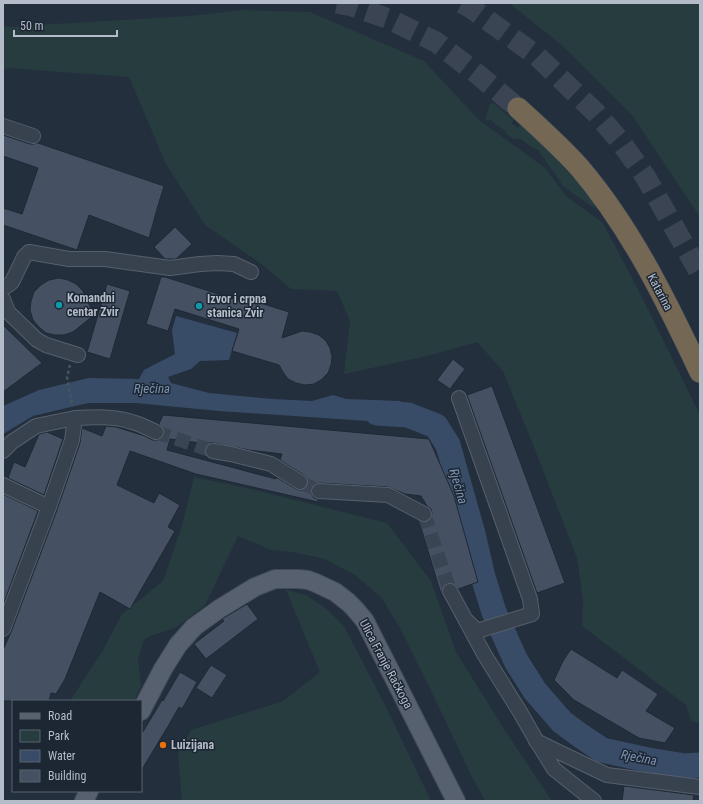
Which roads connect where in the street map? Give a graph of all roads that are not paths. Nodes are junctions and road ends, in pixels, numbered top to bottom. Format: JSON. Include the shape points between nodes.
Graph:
{"nodes":[{"id":1,"x":518,"y":108,"type":"tunnel mouth"},
{"id":2,"x":3,"y":126,"type":"edge"},
{"id":3,"x":34,"y":136,"type":"dead end"},
{"id":4,"x":251,"y":272,"type":"dead end"},
{"id":5,"x":3,"y":286,"type":"edge"},
{"id":6,"x":3,"y":299,"type":"edge"},
{"id":7,"x":78,"y":356,"type":"dead end"},
{"id":8,"x":700,"y":372,"type":"edge"},
{"id":9,"x":459,"y":398,"type":"dead end"},
{"id":10,"x":75,"y":418,"type":"junction"},
{"id":11,"x":156,"y":432,"type":"tunnel mouth"},
{"id":12,"x":3,"y":451,"type":"edge"},
{"id":13,"x":213,"y":452,"type":"tunnel mouth"},
{"id":14,"x":300,"y":482,"type":"tunnel mouth"},
{"id":15,"x":3,"y":485,"type":"edge"},
{"id":16,"x":319,"y":491,"type":"tunnel mouth"},
{"id":17,"x":48,"y":508,"type":"junction"},
{"id":18,"x":424,"y":514,"type":"tunnel mouth"},
{"id":19,"x":450,"y":591,"type":"tunnel mouth"},
{"id":20,"x":466,"y":620,"type":"junction"},
{"id":21,"x":3,"y":629,"type":"edge"},
{"id":22,"x":142,"y":708,"type":"edge"},
{"id":23,"x":536,"y":740,"type":"junction"},
{"id":24,"x":700,"y":788,"type":"edge"},
{"id":25,"x":88,"y":792,"type":"edge"},
{"id":26,"x":84,"y":801,"type":"edge"},
{"id":27,"x":456,"y":801,"type":"edge"},
{"id":28,"x":594,"y":801,"type":"edge"}],
"edges":[{"from":1,"to":8,"type":"highway","name":"Katarina","via":[[580,168],[615,214],[645,263]]},
{"from":2,"to":3,"type":"lane"},
{"from":4,"to":5,"type":"lane","via":[[234,264],[200,264],[170,268],[105,259],[68,259],[29,252],[12,282]]},
{"from":6,"to":7,"type":"lane","via":[[8,312],[37,340]]},
{"from":9,"to":20,"type":"lane","via":[[530,599],[532,614],[477,631]]},
{"from":10,"to":11,"type":"lane","via":[[116,419],[132,422]]},
{"from":10,"to":12,"type":"lane","via":[[36,426]]},
{"from":10,"to":17,"type":"lane","via":[[72,440]]},
{"from":13,"to":14,"type":"lane","via":[[271,464]]},
{"from":15,"to":17,"type":"lane"},
{"from":16,"to":18,"type":"lane","via":[[388,495]]},
{"from":17,"to":21,"type":"lane"},
{"from":19,"to":20,"type":"lane"},
{"from":20,"to":23,"type":"lane"},
{"from":22,"to":27,"type":"main road","name":"Ulica Franje Račkoga","via":[[178,645],[194,627],[254,587],[275,579],[308,580],[344,598],[365,621]]},
{"from":23,"to":24,"type":"lane","via":[[607,775]]},
{"from":23,"to":28,"type":"lane","via":[[554,769]]},
{"from":25,"to":26,"type":"main road"}]}
